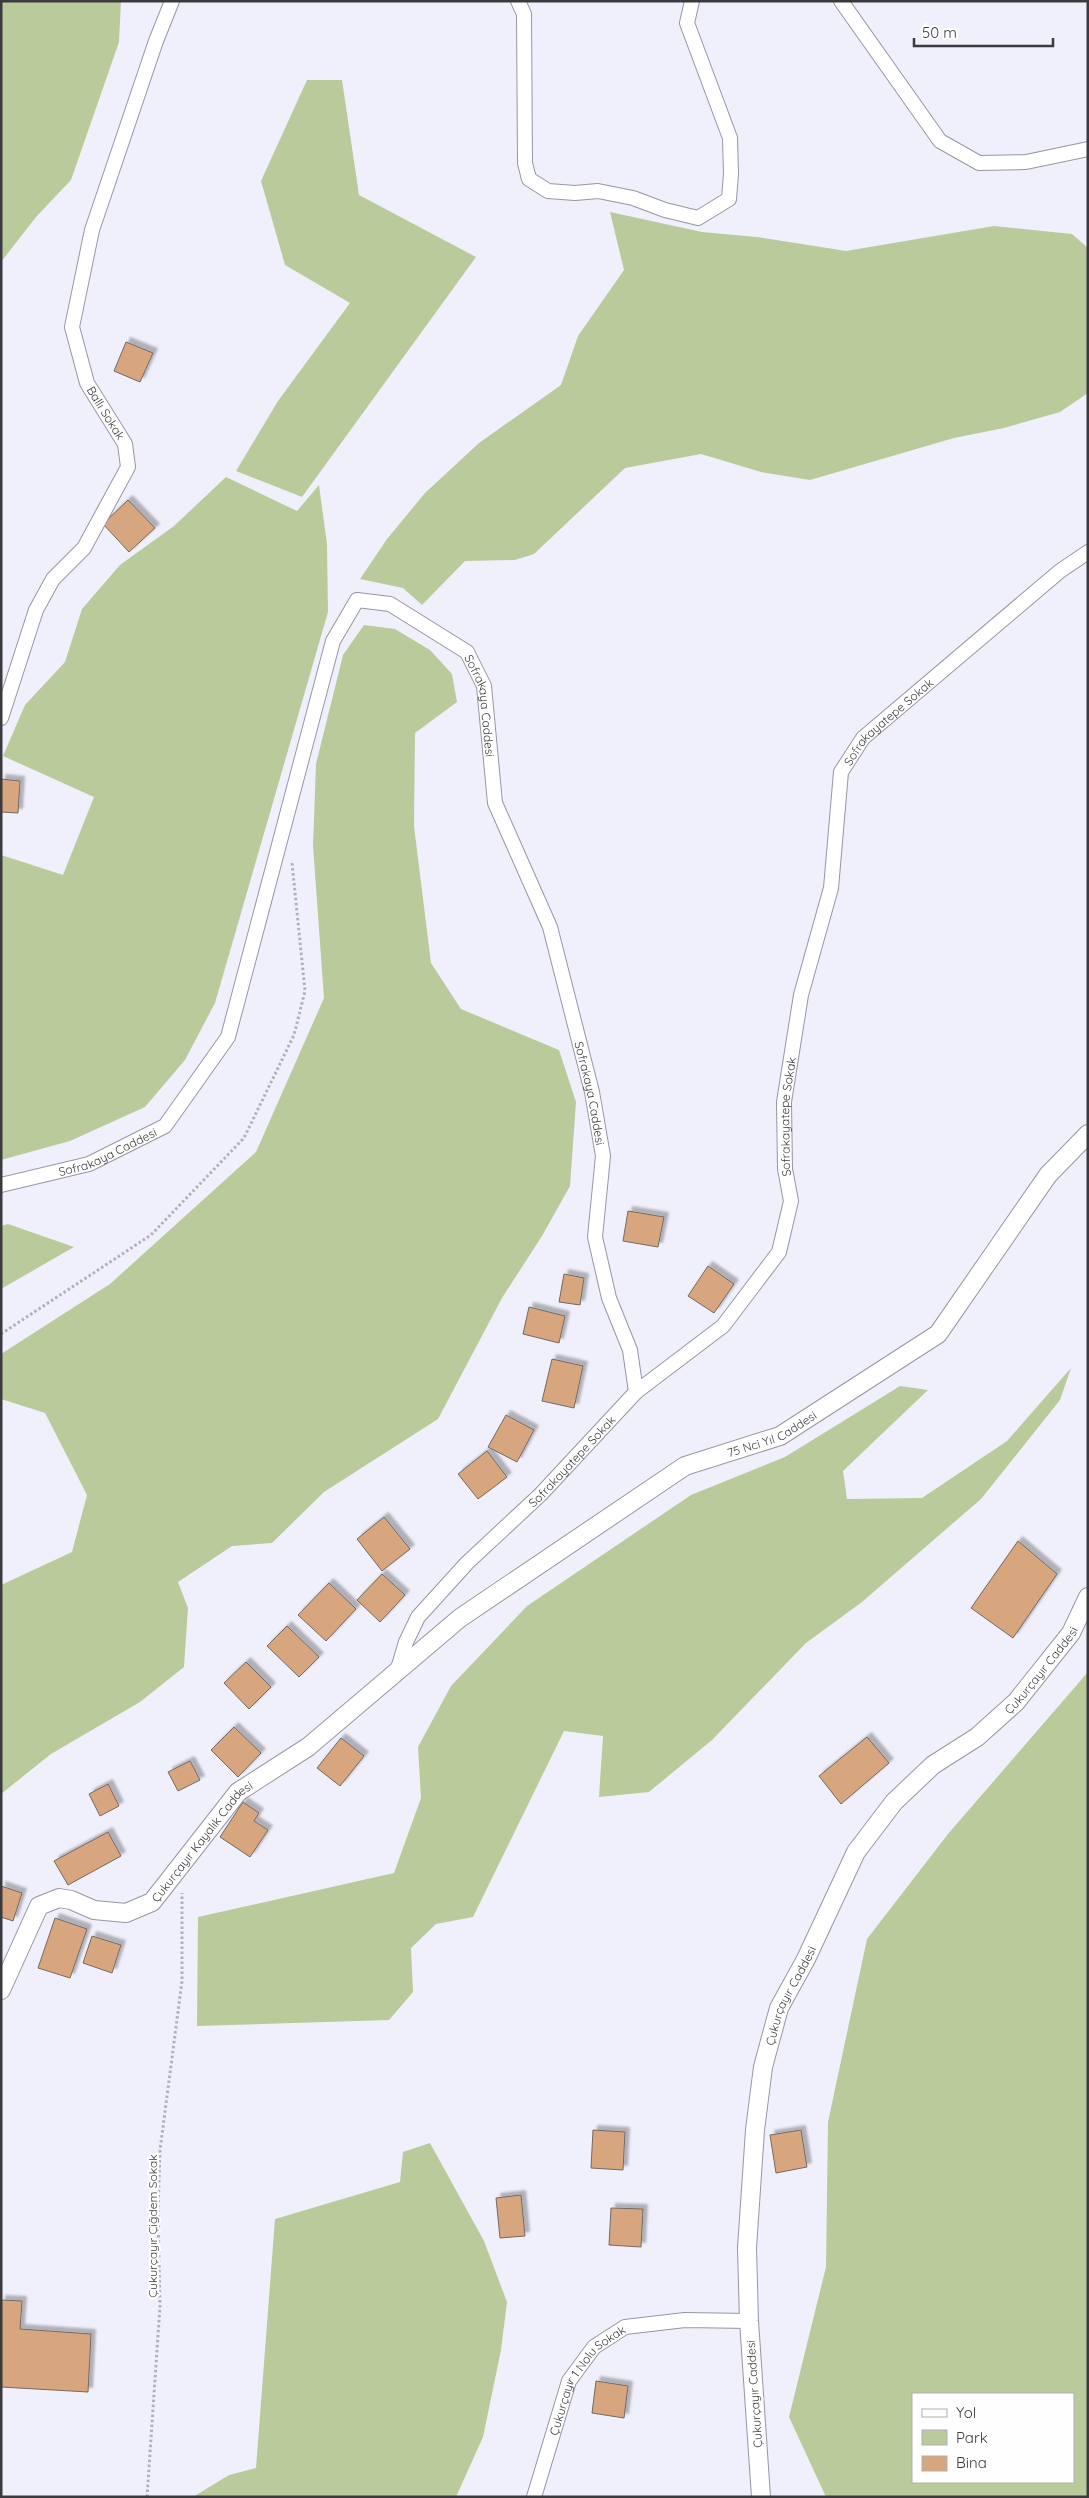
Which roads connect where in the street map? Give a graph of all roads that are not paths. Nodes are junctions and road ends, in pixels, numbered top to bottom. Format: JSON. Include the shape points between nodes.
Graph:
{"nodes":[{"id":1,"x":172,"y":1,"type":"edge"},
{"id":2,"x":518,"y":1,"type":"edge"},
{"id":3,"x":692,"y":1,"type":"edge"},
{"id":4,"x":841,"y":1,"type":"edge"},
{"id":5,"x":1088,"y":149,"type":"edge"},
{"id":6,"x":1088,"y":552,"type":"edge"},
{"id":7,"x":1,"y":718,"type":"edge"},
{"id":8,"x":1088,"y":1134,"type":"edge"},
{"id":9,"x":1,"y":1185,"type":"edge"},
{"id":10,"x":636,"y":1392,"type":"junction"},
{"id":11,"x":1088,"y":1597,"type":"edge"},
{"id":12,"x":396,"y":1672,"type":"junction"},
{"id":13,"x":1,"y":1990,"type":"edge"},
{"id":14,"x":749,"y":2321,"type":"junction"},
{"id":15,"x":534,"y":2497,"type":"edge"},
{"id":16,"x":761,"y":2497,"type":"edge"}],
"edges":[{"from":1,"to":7,"type":"street","name":"Ballı Sokak","via":[[92,230],[72,327],[87,383],[125,444],[128,467],[84,548],[53,579],[36,610]]},
{"from":2,"to":3,"type":"street","via":[[524,14],[525,163],[529,179],[548,191],[598,191],[698,218],[729,199],[731,174],[730,138],[687,24]]},
{"from":4,"to":5,"type":"street","via":[[940,141],[979,163],[1026,162]]},
{"from":6,"to":10,"type":"street","name":"Sofrakayatepe Sokak","via":[[1060,571],[863,738],[841,772],[831,888],[801,995],[784,1102],[785,1169],[790,1200],[779,1252],[723,1326]]},
{"from":8,"to":12,"type":"street","name":"75 Nci Yıl Caddesi","via":[[1048,1174],[938,1334],[780,1436],[685,1466],[460,1618]]},
{"from":9,"to":10,"type":"street","name":"Sofrakaya Caddesi","via":[[89,1164],[165,1126],[228,1037],[333,641],[357,600],[390,604],[468,652],[484,686],[495,803],[550,927],[592,1092],[603,1156],[595,1237],[609,1298],[630,1350]]},
{"from":10,"to":12,"type":"street","name":"Sofrakayatepe Sokak","via":[[541,1494],[467,1563],[418,1617]]},
{"from":11,"to":14,"type":"street","name":"Çukurçayır Caddesi","via":[[1070,1633],[1016,1702],[977,1737],[933,1765],[894,1802],[856,1852],[806,1960],[779,2008],[763,2067],[755,2130],[747,2248]]},
{"from":12,"to":13,"type":"street","name":"Çukurçayır Kayalık Caddesi","via":[[308,1747],[238,1792],[152,1902],[126,1913],[94,1910],[59,1898],[39,1906]]},
{"from":14,"to":15,"type":"street","name":"Çukurçayır 1 Nolu Sokak","via":[[685,2320],[624,2327],[594,2347],[569,2381]]},
{"from":14,"to":16,"type":"street","name":"Çukurçayır Caddesi"}]}
